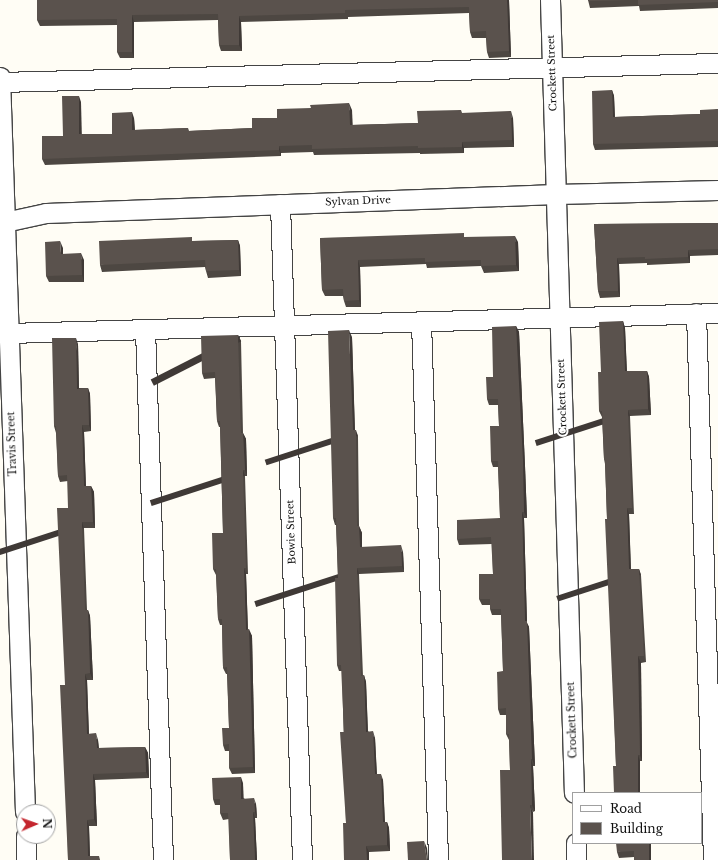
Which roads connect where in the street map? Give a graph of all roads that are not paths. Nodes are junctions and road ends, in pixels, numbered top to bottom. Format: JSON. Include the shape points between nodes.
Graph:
{"nodes":[{"id":1,"x":550,"y":0,"type":"edge"},
{"id":2,"x":718,"y":63,"type":"edge"},
{"id":3,"x":552,"y":68,"type":"junction"},
{"id":4,"x":0,"y":77,"type":"edge"},
{"id":5,"x":0,"y":82,"type":"edge"},
{"id":6,"x":718,"y":190,"type":"edge"},
{"id":7,"x":556,"y":194,"type":"junction"},
{"id":8,"x":280,"y":204,"type":"junction"},
{"id":9,"x":2,"y":222,"type":"edge"},
{"id":10,"x":696,"y":313,"type":"junction"},
{"id":11,"x":718,"y":313,"type":"edge"},
{"id":12,"x":560,"y":317,"type":"junction"},
{"id":13,"x":421,"y":321,"type":"junction"},
{"id":14,"x":284,"y":325,"type":"junction"},
{"id":15,"x":145,"y":329,"type":"junction"},
{"id":16,"x":8,"y":333,"type":"junction"},
{"id":17,"x":5,"y":383,"type":"edge"},
{"id":18,"x":574,"y":792,"type":"edge"},
{"id":19,"x":25,"y":804,"type":"edge"},
{"id":20,"x":26,"y":844,"type":"edge"},
{"id":21,"x":576,"y":844,"type":"edge"},
{"id":22,"x":26,"y":860,"type":"edge"},
{"id":23,"x":163,"y":860,"type":"edge"},
{"id":24,"x":302,"y":860,"type":"edge"},
{"id":25,"x":438,"y":860,"type":"edge"},
{"id":26,"x":576,"y":860,"type":"edge"},
{"id":27,"x":713,"y":860,"type":"edge"}],
"edges":[{"from":1,"to":3,"type":"street","name":"Crockett Street"},
{"from":2,"to":3,"type":"street"},
{"from":3,"to":5,"type":"street"},
{"from":3,"to":7,"type":"street","name":"Crockett Street"},
{"from":4,"to":5,"type":"street","name":"Travis Street"},
{"from":5,"to":9,"type":"street","name":"Travis Street"},
{"from":6,"to":7,"type":"street","name":"Sylvan Drive"},
{"from":7,"to":8,"type":"street","name":"Sylvan Drive"},
{"from":7,"to":12,"type":"street","name":"Crockett Street"},
{"from":8,"to":9,"type":"street","name":"Sylvan Drive","via":[[46,213]]},
{"from":8,"to":14,"type":"street","name":"Bowie Street"},
{"from":9,"to":16,"type":"street","name":"Travis Street"},
{"from":10,"to":11,"type":"street"},
{"from":10,"to":12,"type":"street"},
{"from":10,"to":27,"type":"street"},
{"from":12,"to":13,"type":"street"},
{"from":12,"to":18,"type":"street","name":"Crockett Street"},
{"from":13,"to":14,"type":"street"},
{"from":13,"to":25,"type":"street"},
{"from":14,"to":15,"type":"street"},
{"from":14,"to":24,"type":"street","name":"Bowie Street"},
{"from":15,"to":16,"type":"street"},
{"from":15,"to":23,"type":"street"},
{"from":16,"to":17,"type":"street","name":"Travis Street"},
{"from":17,"to":19,"type":"street","name":"Travis Street"},
{"from":20,"to":22,"type":"street"},
{"from":21,"to":26,"type":"street"}]}
